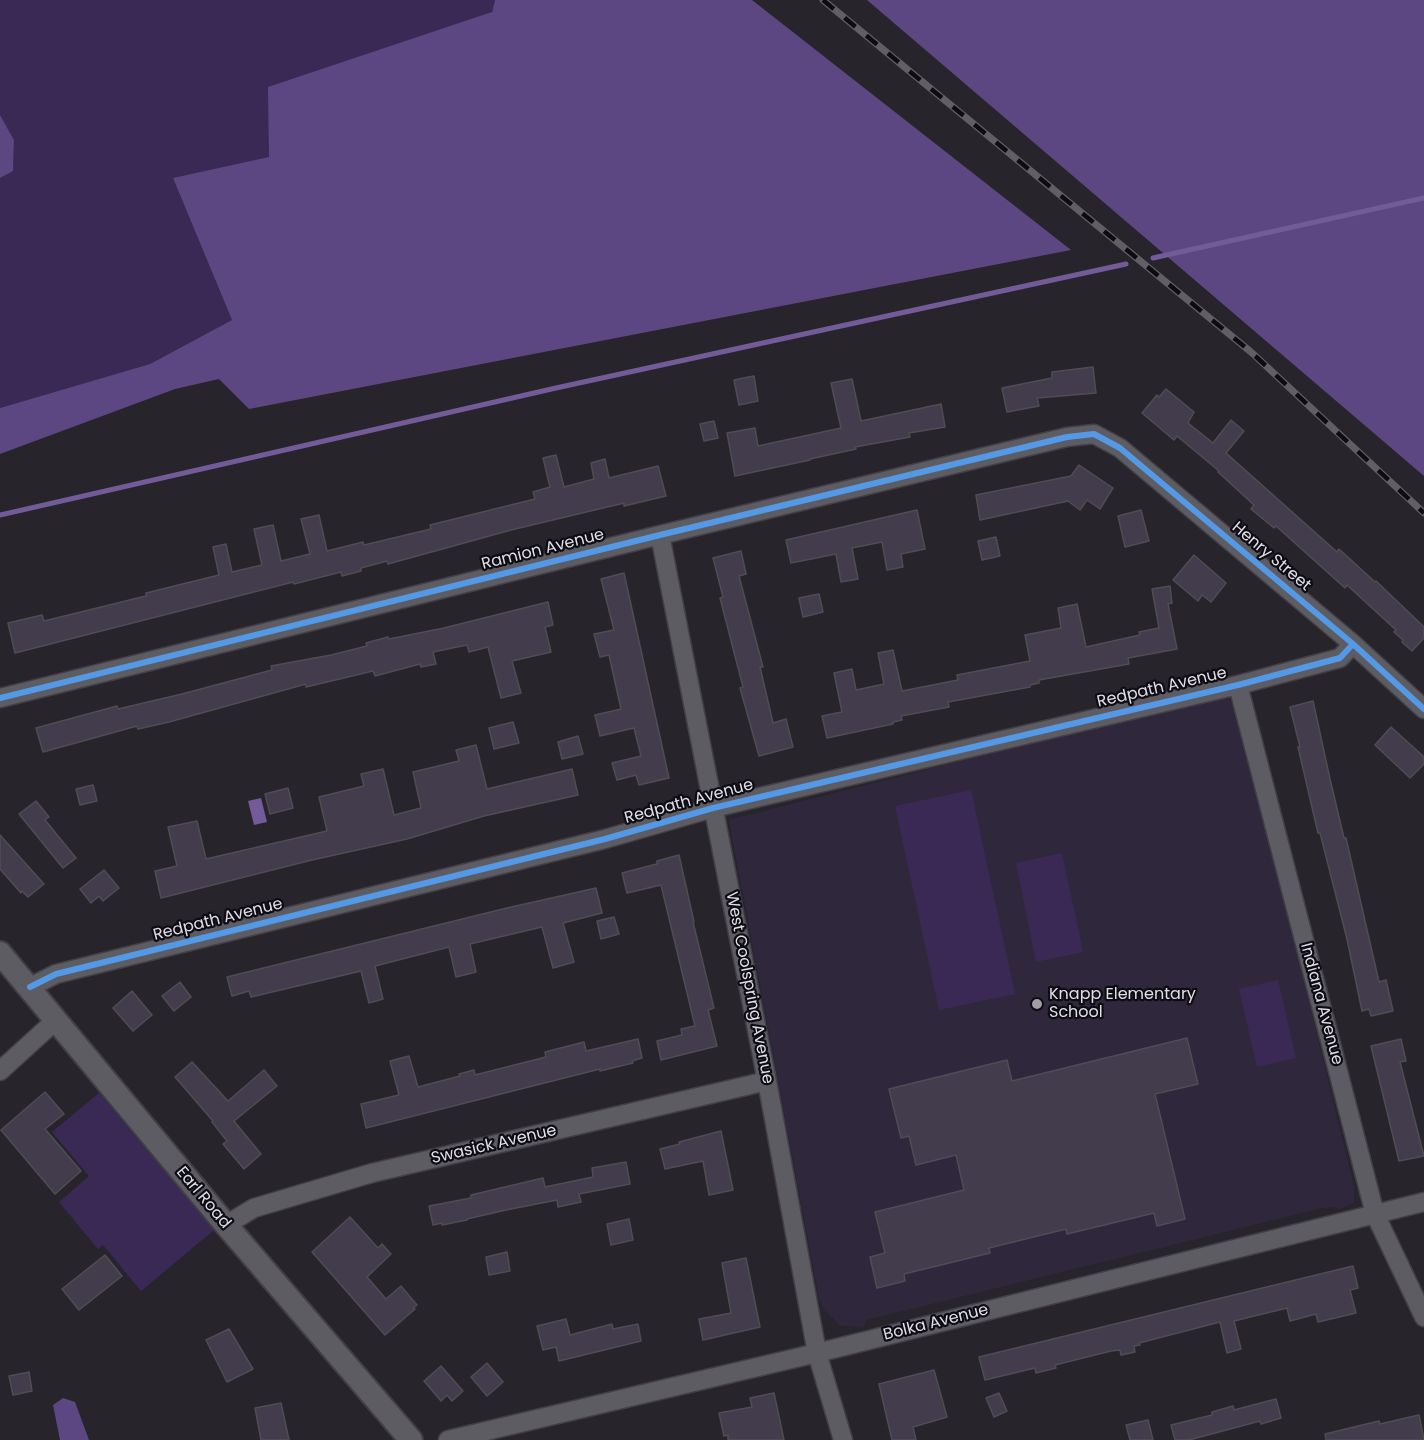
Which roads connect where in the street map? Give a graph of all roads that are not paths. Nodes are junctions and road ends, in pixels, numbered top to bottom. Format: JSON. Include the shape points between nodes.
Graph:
{"nodes":[{"id":1,"x":1094,"y":434,"type":"joint"},
{"id":2,"x":660,"y":535,"type":"junction"},
{"id":3,"x":1353,"y":644,"type":"junction"},
{"id":4,"x":1238,"y":684,"type":"junction"},
{"id":5,"x":0,"y":698,"type":"edge"},
{"id":6,"x":1424,"y":709,"type":"edge"},
{"id":7,"x":713,"y":808,"type":"junction"},
{"id":8,"x":0,"y":953,"type":"edge"},
{"id":9,"x":30,"y":987,"type":"junction"},
{"id":10,"x":55,"y":1021,"type":"junction"},
{"id":11,"x":0,"y":1071,"type":"edge"},
{"id":12,"x":767,"y":1081,"type":"junction"},
{"id":13,"x":1424,"y":1202,"type":"edge"},
{"id":14,"x":1375,"y":1214,"type":"junction"},
{"id":15,"x":226,"y":1225,"type":"junction"},
{"id":16,"x":1424,"y":1317,"type":"edge"},
{"id":17,"x":817,"y":1353,"type":"junction"},
{"id":18,"x":411,"y":1440,"type":"edge"},
{"id":19,"x":448,"y":1440,"type":"edge"},
{"id":20,"x":843,"y":1440,"type":"edge"}],
"edges":[{"from":1,"to":2,"type":"street","name":"Ramion Avenue","via":[[1067,437]]},
{"from":1,"to":3,"type":"street","name":"Henry Street","via":[[1120,448]]},
{"from":2,"to":5,"type":"street","name":"Ramion Avenue"},
{"from":2,"to":7,"type":"street","name":"West Coolspring Avenue"},
{"from":3,"to":4,"type":"street","name":"Redpath Avenue","via":[[1340,658]]},
{"from":3,"to":6,"type":"street","name":"Henry Street"},
{"from":4,"to":7,"type":"street","name":"Redpath Avenue"},
{"from":4,"to":14,"type":"street","name":"Indiana Avenue"},
{"from":7,"to":9,"type":"street","name":"Redpath Avenue","via":[[605,839],[56,974]]},
{"from":7,"to":12,"type":"street","name":"West Coolspring Avenue"},
{"from":8,"to":9,"type":"street","name":"Earl Road"},
{"from":9,"to":10,"type":"street","name":"Earl Road"},
{"from":10,"to":11,"type":"street"},
{"from":10,"to":15,"type":"street","name":"Earl Road"},
{"from":12,"to":15,"type":"street","name":"Swasick Avenue","via":[[372,1173],[254,1208]]},
{"from":12,"to":17,"type":"street","name":"West Coolspring Avenue"},
{"from":13,"to":14,"type":"street","name":"Bolka Avenue"},
{"from":14,"to":16,"type":"street","name":"Indiana Avenue"},
{"from":14,"to":17,"type":"street","name":"Bolka Avenue"},
{"from":15,"to":18,"type":"street","name":"Earl Road"},
{"from":17,"to":19,"type":"street","name":"Bolka Avenue"},
{"from":17,"to":20,"type":"street","name":"West Coolspring Avenue"}]}
